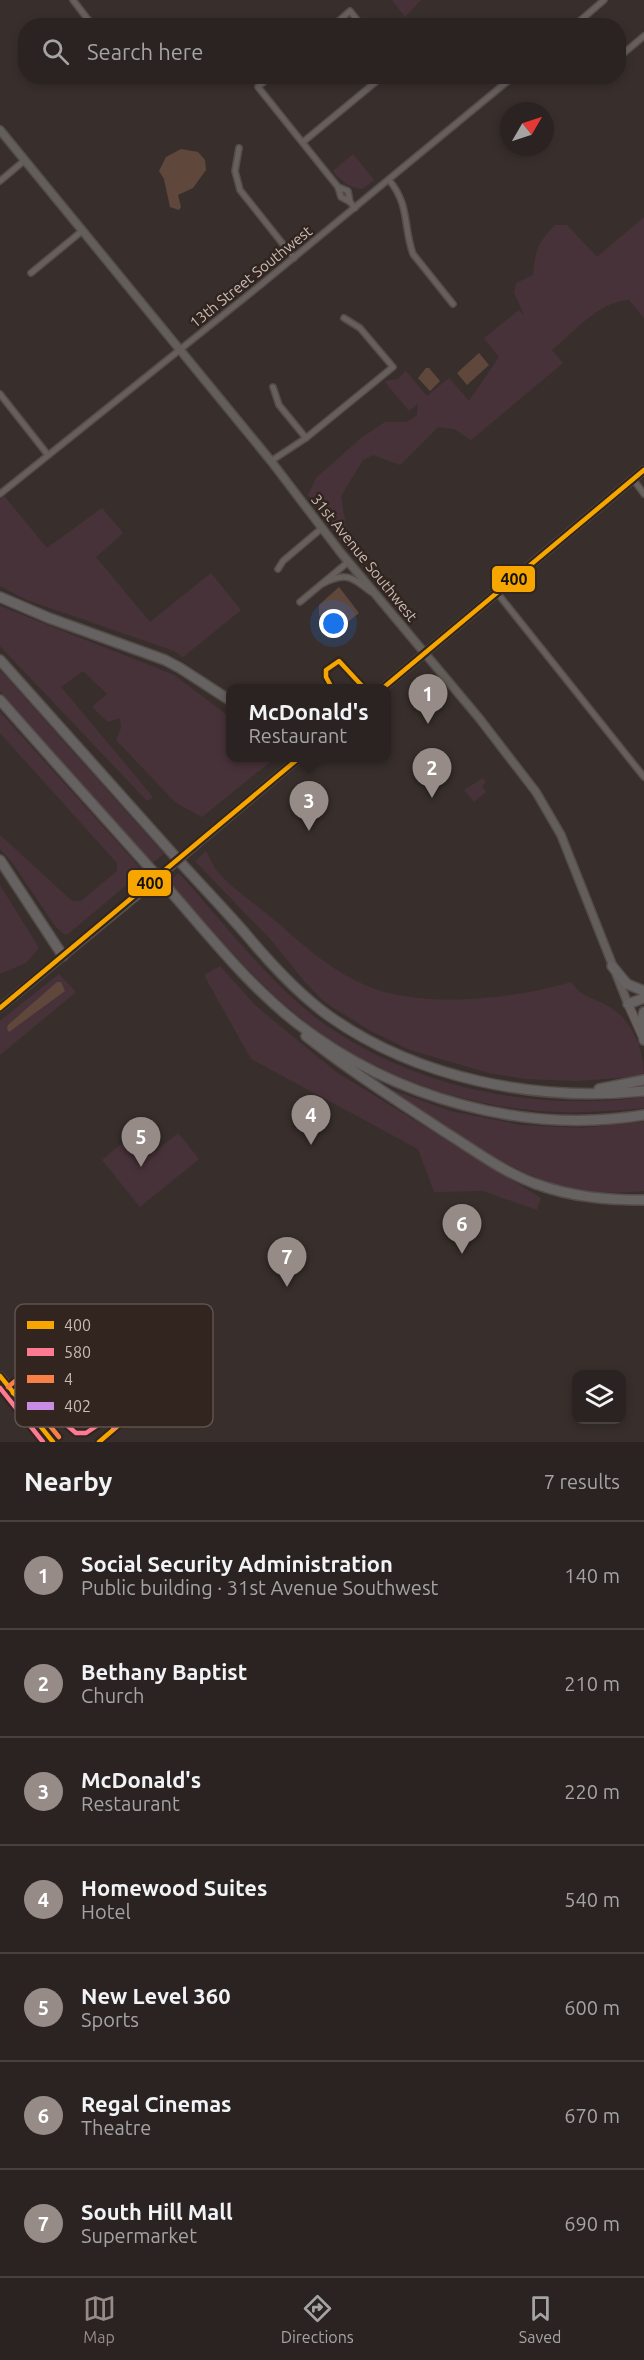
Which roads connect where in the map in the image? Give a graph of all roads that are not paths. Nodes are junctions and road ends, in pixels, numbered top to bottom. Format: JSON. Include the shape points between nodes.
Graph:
{"nodes":[{"id":1,"x":73,"y":0,"type":"edge"},
{"id":2,"x":604,"y":0,"type":"edge"},
{"id":3,"x":87,"y":18,"type":"edge"},
{"id":4,"x":342,"y":18,"type":"edge"},
{"id":5,"x":356,"y":18,"type":"edge"},
{"id":6,"x":583,"y":18,"type":"edge"},
{"id":7,"x":644,"y":36,"type":"edge"},
{"id":8,"x":626,"y":51,"type":"edge"},
{"id":9,"x":261,"y":84,"type":"edge"},
{"id":10,"x":373,"y":84,"type":"edge"},
{"id":11,"x":504,"y":84,"type":"edge"},
{"id":12,"x":0,"y":130,"type":"edge"},
{"id":13,"x":303,"y":142,"type":"junction"},
{"id":14,"x":239,"y":148,"type":"dead end"},
{"id":15,"x":25,"y":160,"type":"junction"},
{"id":16,"x":389,"y":180,"type":"junction"},
{"id":17,"x":0,"y":181,"type":"edge"},
{"id":18,"x":338,"y":187,"type":"junction"},
{"id":19,"x":351,"y":202,"type":"junction"},
{"id":20,"x":355,"y":208,"type":"junction"},
{"id":21,"x":82,"y":231,"type":"junction"},
{"id":22,"x":294,"y":258,"type":"junction"},
{"id":23,"x":31,"y":273,"type":"dead end"},
{"id":24,"x":453,"y":304,"type":"dead end"},
{"id":25,"x":344,"y":318,"type":"dead end"},
{"id":26,"x":180,"y":350,"type":"junction"},
{"id":27,"x":273,"y":387,"type":"dead end"},
{"id":28,"x":0,"y":394,"type":"edge"},
{"id":29,"x":306,"y":438,"type":"junction"},
{"id":30,"x":48,"y":455,"type":"junction"},
{"id":31,"x":271,"y":461,"type":"junction"},
{"id":32,"x":644,"y":470,"type":"edge"},
{"id":33,"x":633,"y":479,"type":"junction"},
{"id":34,"x":0,"y":494,"type":"edge"},
{"id":35,"x":644,"y":494,"type":"edge"},
{"id":36,"x":322,"y":528,"type":"junction"},
{"id":37,"x":348,"y":562,"type":"junction"},
{"id":38,"x":278,"y":569,"type":"dead end"},
{"id":39,"x":322,"y":584,"type":"junction"},
{"id":40,"x":498,"y":594,"type":"junction"},
{"id":41,"x":0,"y":597,"type":"edge"},
{"id":42,"x":379,"y":599,"type":"junction"},
{"id":43,"x":300,"y":602,"type":"dead end"},
{"id":44,"x":425,"y":653,"type":"junction"},
{"id":45,"x":0,"y":660,"type":"edge"},
{"id":46,"x":388,"y":684,"type":"edge"},
{"id":47,"x":226,"y":698,"type":"edge"},
{"id":48,"x":0,"y":700,"type":"edge"},
{"id":49,"x":294,"y":762,"type":"edge"},
{"id":50,"x":644,"y":777,"type":"edge"},
{"id":51,"x":0,"y":860,"type":"edge"},
{"id":52,"x":63,"y":956,"type":"junction"},
{"id":53,"x":612,"y":966,"type":"junction"},
{"id":54,"x":249,"y":979,"type":"junction"},
{"id":55,"x":644,"y":991,"type":"edge"},
{"id":56,"x":644,"y":998,"type":"edge"},
{"id":57,"x":628,"y":1004,"type":"junction"},
{"id":58,"x":0,"y":1008,"type":"edge"},
{"id":59,"x":644,"y":1012,"type":"edge"},
{"id":60,"x":644,"y":1040,"type":"edge"},
{"id":61,"x":644,"y":1080,"type":"edge"},
{"id":62,"x":644,"y":1091,"type":"edge"},
{"id":63,"x":582,"y":1093,"type":"junction"},
{"id":64,"x":644,"y":1115,"type":"edge"},
{"id":65,"x":644,"y":1200,"type":"edge"},
{"id":66,"x":0,"y":1376,"type":"edge"},
{"id":67,"x":15,"y":1395,"type":"edge"},
{"id":68,"x":41,"y":1427,"type":"edge"},
{"id":69,"x":53,"y":1442,"type":"edge"}],
"edges":[{"from":1,"to":3,"type":"street"},
{"from":2,"to":6,"type":"street"},
{"from":4,"to":5,"type":"street","via":[[350,11]]},
{"from":7,"to":8,"type":"street"},
{"from":9,"to":13,"type":"street","via":[[258,87]]},
{"from":10,"to":13,"type":"street"},
{"from":11,"to":16,"type":"street","name":"13th Street Southwest"},
{"from":12,"to":15,"type":"street","name":"31st Avenue Southwest"},
{"from":13,"to":18,"type":"street"},
{"from":14,"to":22,"type":"street","via":[[235,171],[240,190]]},
{"from":15,"to":17,"type":"street"},
{"from":15,"to":21,"type":"street","name":"31st Avenue Southwest"},
{"from":16,"to":20,"type":"street","name":"13th Street Southwest"},
{"from":16,"to":24,"type":"street","via":[[405,207],[413,254]]},
{"from":18,"to":19,"type":"street","via":[[341,197]]},
{"from":18,"to":19,"type":"street","via":[[348,191]]},
{"from":19,"to":20,"type":"street"},
{"from":20,"to":22,"type":"street","name":"13th Street Southwest"},
{"from":21,"to":23,"type":"street"},
{"from":21,"to":26,"type":"street","name":"31st Avenue Southwest"},
{"from":22,"to":26,"type":"street","name":"13th Street Southwest"},
{"from":25,"to":29,"type":"street","via":[[360,328],[393,367]]},
{"from":26,"to":30,"type":"street","name":"13th Street Southwest"},
{"from":26,"to":31,"type":"street","name":"31st Avenue Southwest"},
{"from":27,"to":29,"type":"street","via":[[279,405]]},
{"from":28,"to":30,"type":"street"},
{"from":29,"to":31,"type":"street"},
{"from":30,"to":34,"type":"street","name":"13th Street Southwest"},
{"from":31,"to":36,"type":"street","name":"31st Avenue Southwest"},
{"from":32,"to":33,"type":"street"},
{"from":33,"to":35,"type":"street"},
{"from":33,"to":40,"type":"street"},
{"from":36,"to":37,"type":"street","name":"31st Avenue Southwest"},
{"from":36,"to":38,"type":"street"},
{"from":37,"to":39,"type":"street"},
{"from":37,"to":42,"type":"street","name":"31st Avenue Southwest"},
{"from":39,"to":42,"type":"street","via":[[349,577]]},
{"from":39,"to":43,"type":"street"},
{"from":40,"to":44,"type":"street"},
{"from":40,"to":50,"type":"street"},
{"from":41,"to":47,"type":"highway","via":[[165,660]]},
{"from":42,"to":44,"type":"street","name":"31st Avenue Southwest"},
{"from":44,"to":46,"type":"street"},
{"from":44,"to":53,"type":"street","name":"31st Avenue Southwest","via":[[547,808]]},
{"from":45,"to":63,"type":"highway","via":[[277,970],[329,1016],[419,1063],[457,1076],[508,1087]]},
{"from":48,"to":54,"type":"highway"},
{"from":49,"to":52,"type":"street","bridge":true},
{"from":51,"to":52,"type":"highway"},
{"from":52,"to":58,"type":"street"},
{"from":53,"to":55,"type":"highway","via":[[627,984]]},
{"from":53,"to":57,"type":"street","name":"31st Avenue Southwest"},
{"from":54,"to":64,"type":"highway","via":[[298,1024],[353,1060],[444,1100],[541,1119]]},
{"from":54,"to":65,"type":"highway","via":[[285,1019],[323,1050],[500,1167],[562,1192],[610,1200]]},
{"from":56,"to":57,"type":"highway"},
{"from":57,"to":60,"type":"main road","name":"31st Avenue Southwest"},
{"from":59,"to":60,"type":"highway"},
{"from":61,"to":63,"type":"highway"},
{"from":62,"to":63,"type":"highway"},
{"from":66,"to":67,"type":"street"},
{"from":68,"to":69,"type":"street"}]}
